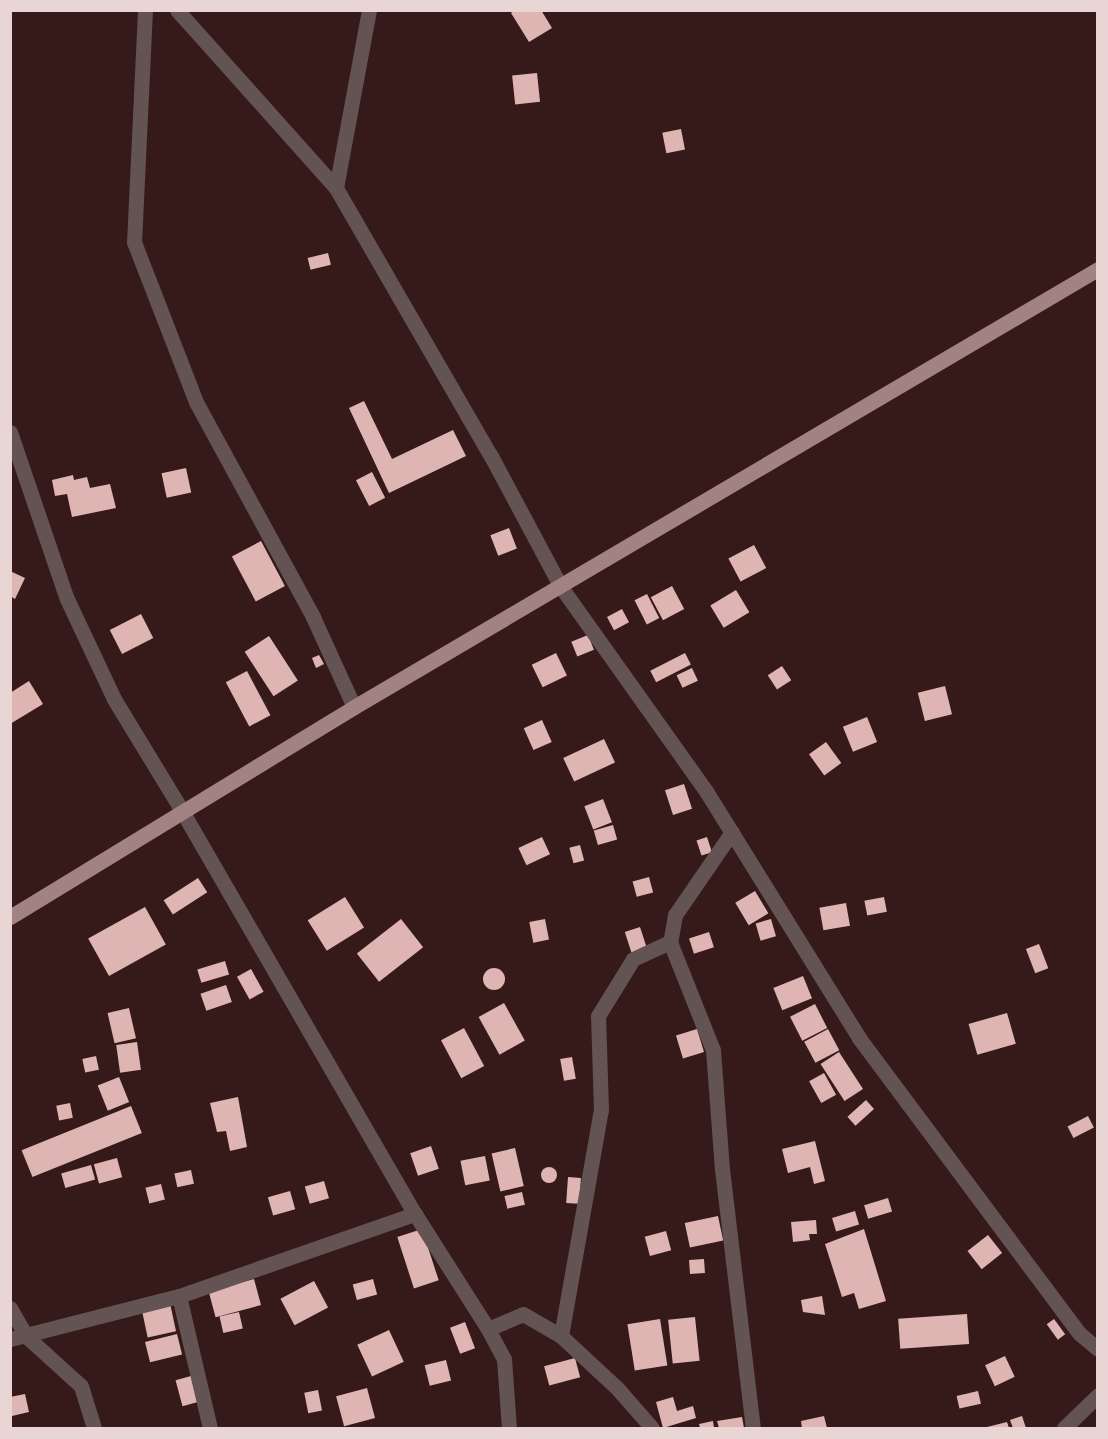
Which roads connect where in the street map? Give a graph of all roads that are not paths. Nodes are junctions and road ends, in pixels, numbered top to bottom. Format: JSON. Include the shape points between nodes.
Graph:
{"nodes":[{"id":1,"x":145,"y":10,"type":"edge"},
{"id":2,"x":177,"y":10,"type":"edge"},
{"id":3,"x":369,"y":10,"type":"edge"},
{"id":4,"x":336,"y":188,"type":"junction"},
{"id":5,"x":1098,"y":269,"type":"edge"},
{"id":6,"x":10,"y":432,"type":"edge"},
{"id":7,"x":561,"y":587,"type":"junction"},
{"id":8,"x":354,"y":707,"type":"junction"},
{"id":9,"x":182,"y":811,"type":"junction"},
{"id":10,"x":732,"y":832,"type":"junction"},
{"id":11,"x":10,"y":916,"type":"edge"},
{"id":12,"x":670,"y":942,"type":"junction"},
{"id":13,"x":415,"y":1214,"type":"junction"},
{"id":14,"x":179,"y":1296,"type":"junction"},
{"id":15,"x":10,"y":1308,"type":"edge"},
{"id":16,"x":488,"y":1329,"type":"junction"},
{"id":17,"x":561,"y":1336,"type":"junction"},
{"id":18,"x":18,"y":1338,"type":"edge"},
{"id":19,"x":1098,"y":1348,"type":"edge"},
{"id":20,"x":1098,"y":1395,"type":"edge"},
{"id":21,"x":94,"y":1428,"type":"edge"},
{"id":22,"x":210,"y":1428,"type":"edge"},
{"id":23,"x":509,"y":1428,"type":"edge"},
{"id":24,"x":652,"y":1428,"type":"edge"},
{"id":25,"x":753,"y":1428,"type":"edge"},
{"id":26,"x":1064,"y":1428,"type":"edge"}],
"edges":[{"from":1,"to":8,"type":"street","via":[[134,242],[195,402],[313,617]]},
{"from":2,"to":4,"type":"street"},
{"from":3,"to":4,"type":"street"},
{"from":4,"to":7,"type":"street","via":[[491,456]]},
{"from":5,"to":7,"type":"main road"},
{"from":6,"to":9,"type":"street","via":[[67,599],[114,699]]},
{"from":7,"to":8,"type":"main road"},
{"from":7,"to":10,"type":"street"},
{"from":8,"to":9,"type":"main road"},
{"from":9,"to":11,"type":"main road"},
{"from":9,"to":13,"type":"street"},
{"from":10,"to":12,"type":"street","via":[[675,915]]},
{"from":10,"to":19,"type":"street","via":[[859,1038],[1080,1334]]},
{"from":12,"to":17,"type":"street","via":[[633,959],[598,1016],[601,1110]]},
{"from":12,"to":25,"type":"street","via":[[713,1050],[722,1169]]},
{"from":13,"to":14,"type":"street"},
{"from":13,"to":16,"type":"street"},
{"from":14,"to":18,"type":"street"},
{"from":14,"to":22,"type":"street"},
{"from":15,"to":18,"type":"street"},
{"from":16,"to":17,"type":"street","via":[[523,1314]]},
{"from":16,"to":23,"type":"street","via":[[504,1359]]},
{"from":17,"to":24,"type":"street","via":[[617,1388]]},
{"from":18,"to":21,"type":"street","via":[[81,1386]]},
{"from":20,"to":26,"type":"street"}]}
